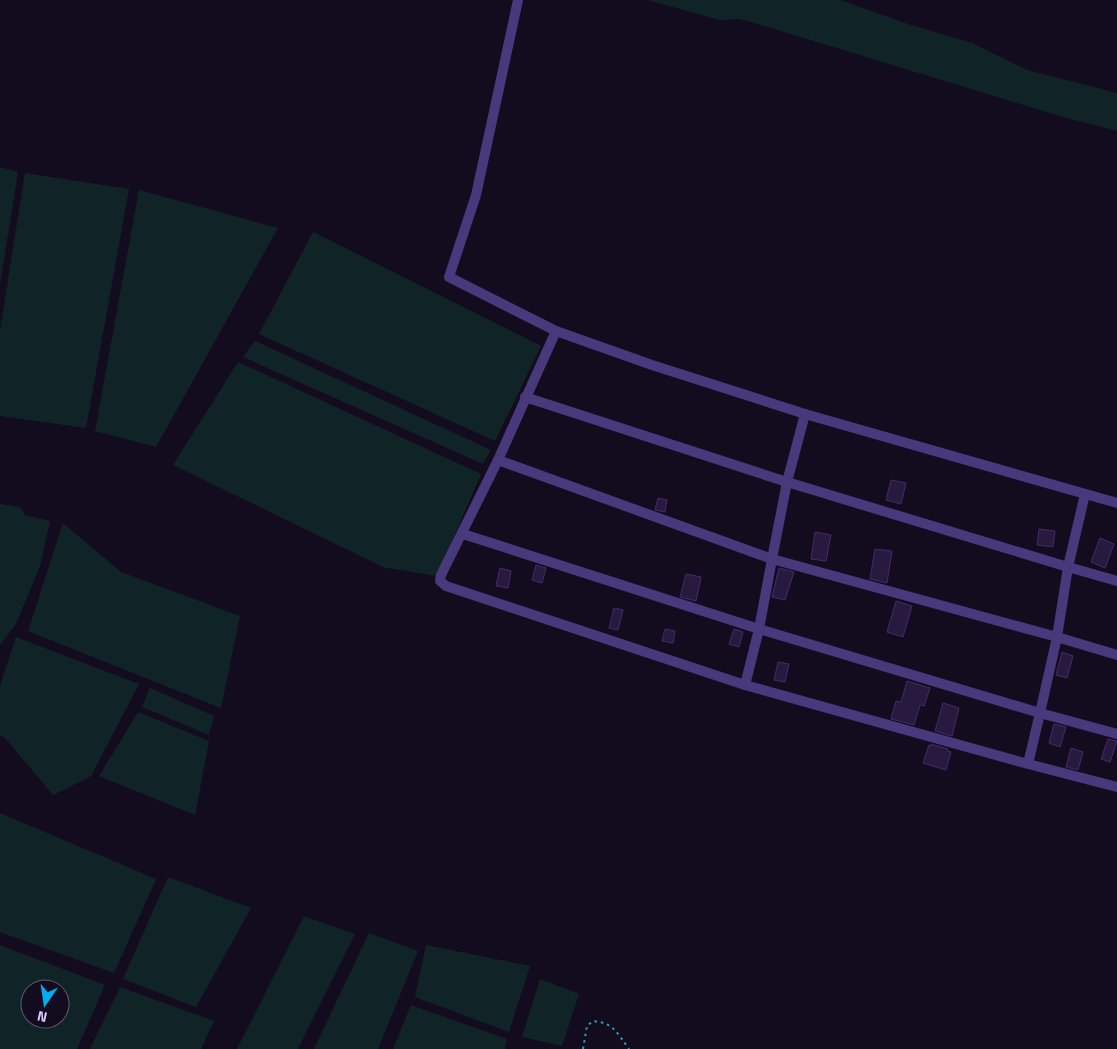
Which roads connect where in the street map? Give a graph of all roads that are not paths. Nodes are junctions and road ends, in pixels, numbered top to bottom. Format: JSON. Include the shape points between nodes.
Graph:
{"nodes":[{"id":1,"x":518,"y":0,"type":"edge"},
{"id":2,"x":556,"y":331,"type":"junction"},
{"id":3,"x":525,"y":397,"type":"junction"},
{"id":4,"x":804,"y":414,"type":"junction"},
{"id":5,"x":498,"y":460,"type":"junction"},
{"id":6,"x":787,"y":482,"type":"junction"},
{"id":7,"x":1085,"y":494,"type":"junction"},
{"id":8,"x":1117,"y":503,"type":"edge"},
{"id":9,"x":463,"y":534,"type":"junction"},
{"id":10,"x":772,"y":559,"type":"junction"},
{"id":11,"x":1068,"y":567,"type":"junction"},
{"id":12,"x":1117,"y":581,"type":"edge"},
{"id":13,"x":759,"y":629,"type":"junction"},
{"id":14,"x":1057,"y":637,"type":"junction"},
{"id":15,"x":1117,"y":654,"type":"edge"},
{"id":16,"x":745,"y":685,"type":"junction"},
{"id":17,"x":1040,"y":713,"type":"junction"},
{"id":18,"x":1117,"y":734,"type":"edge"},
{"id":19,"x":1028,"y":764,"type":"junction"},
{"id":20,"x":1117,"y":787,"type":"edge"}],
"edges":[{"from":1,"to":2,"type":"street","via":[[476,196],[449,277]]},
{"from":2,"to":3,"type":"street"},
{"from":2,"to":4,"type":"street"},
{"from":3,"to":5,"type":"street"},
{"from":3,"to":6,"type":"street"},
{"from":4,"to":6,"type":"street"},
{"from":4,"to":7,"type":"street"},
{"from":5,"to":9,"type":"street"},
{"from":5,"to":10,"type":"street"},
{"from":6,"to":10,"type":"street"},
{"from":6,"to":11,"type":"street"},
{"from":7,"to":8,"type":"street"},
{"from":7,"to":11,"type":"street"},
{"from":9,"to":13,"type":"street"},
{"from":9,"to":16,"type":"street","via":[[440,581],[446,586]]},
{"from":10,"to":13,"type":"street"},
{"from":10,"to":14,"type":"street"},
{"from":11,"to":12,"type":"street"},
{"from":11,"to":14,"type":"street"},
{"from":13,"to":16,"type":"street"},
{"from":13,"to":17,"type":"street"},
{"from":14,"to":15,"type":"street"},
{"from":14,"to":17,"type":"street"},
{"from":16,"to":19,"type":"street"},
{"from":17,"to":18,"type":"street"},
{"from":17,"to":19,"type":"street"},
{"from":19,"to":20,"type":"street"}]}
